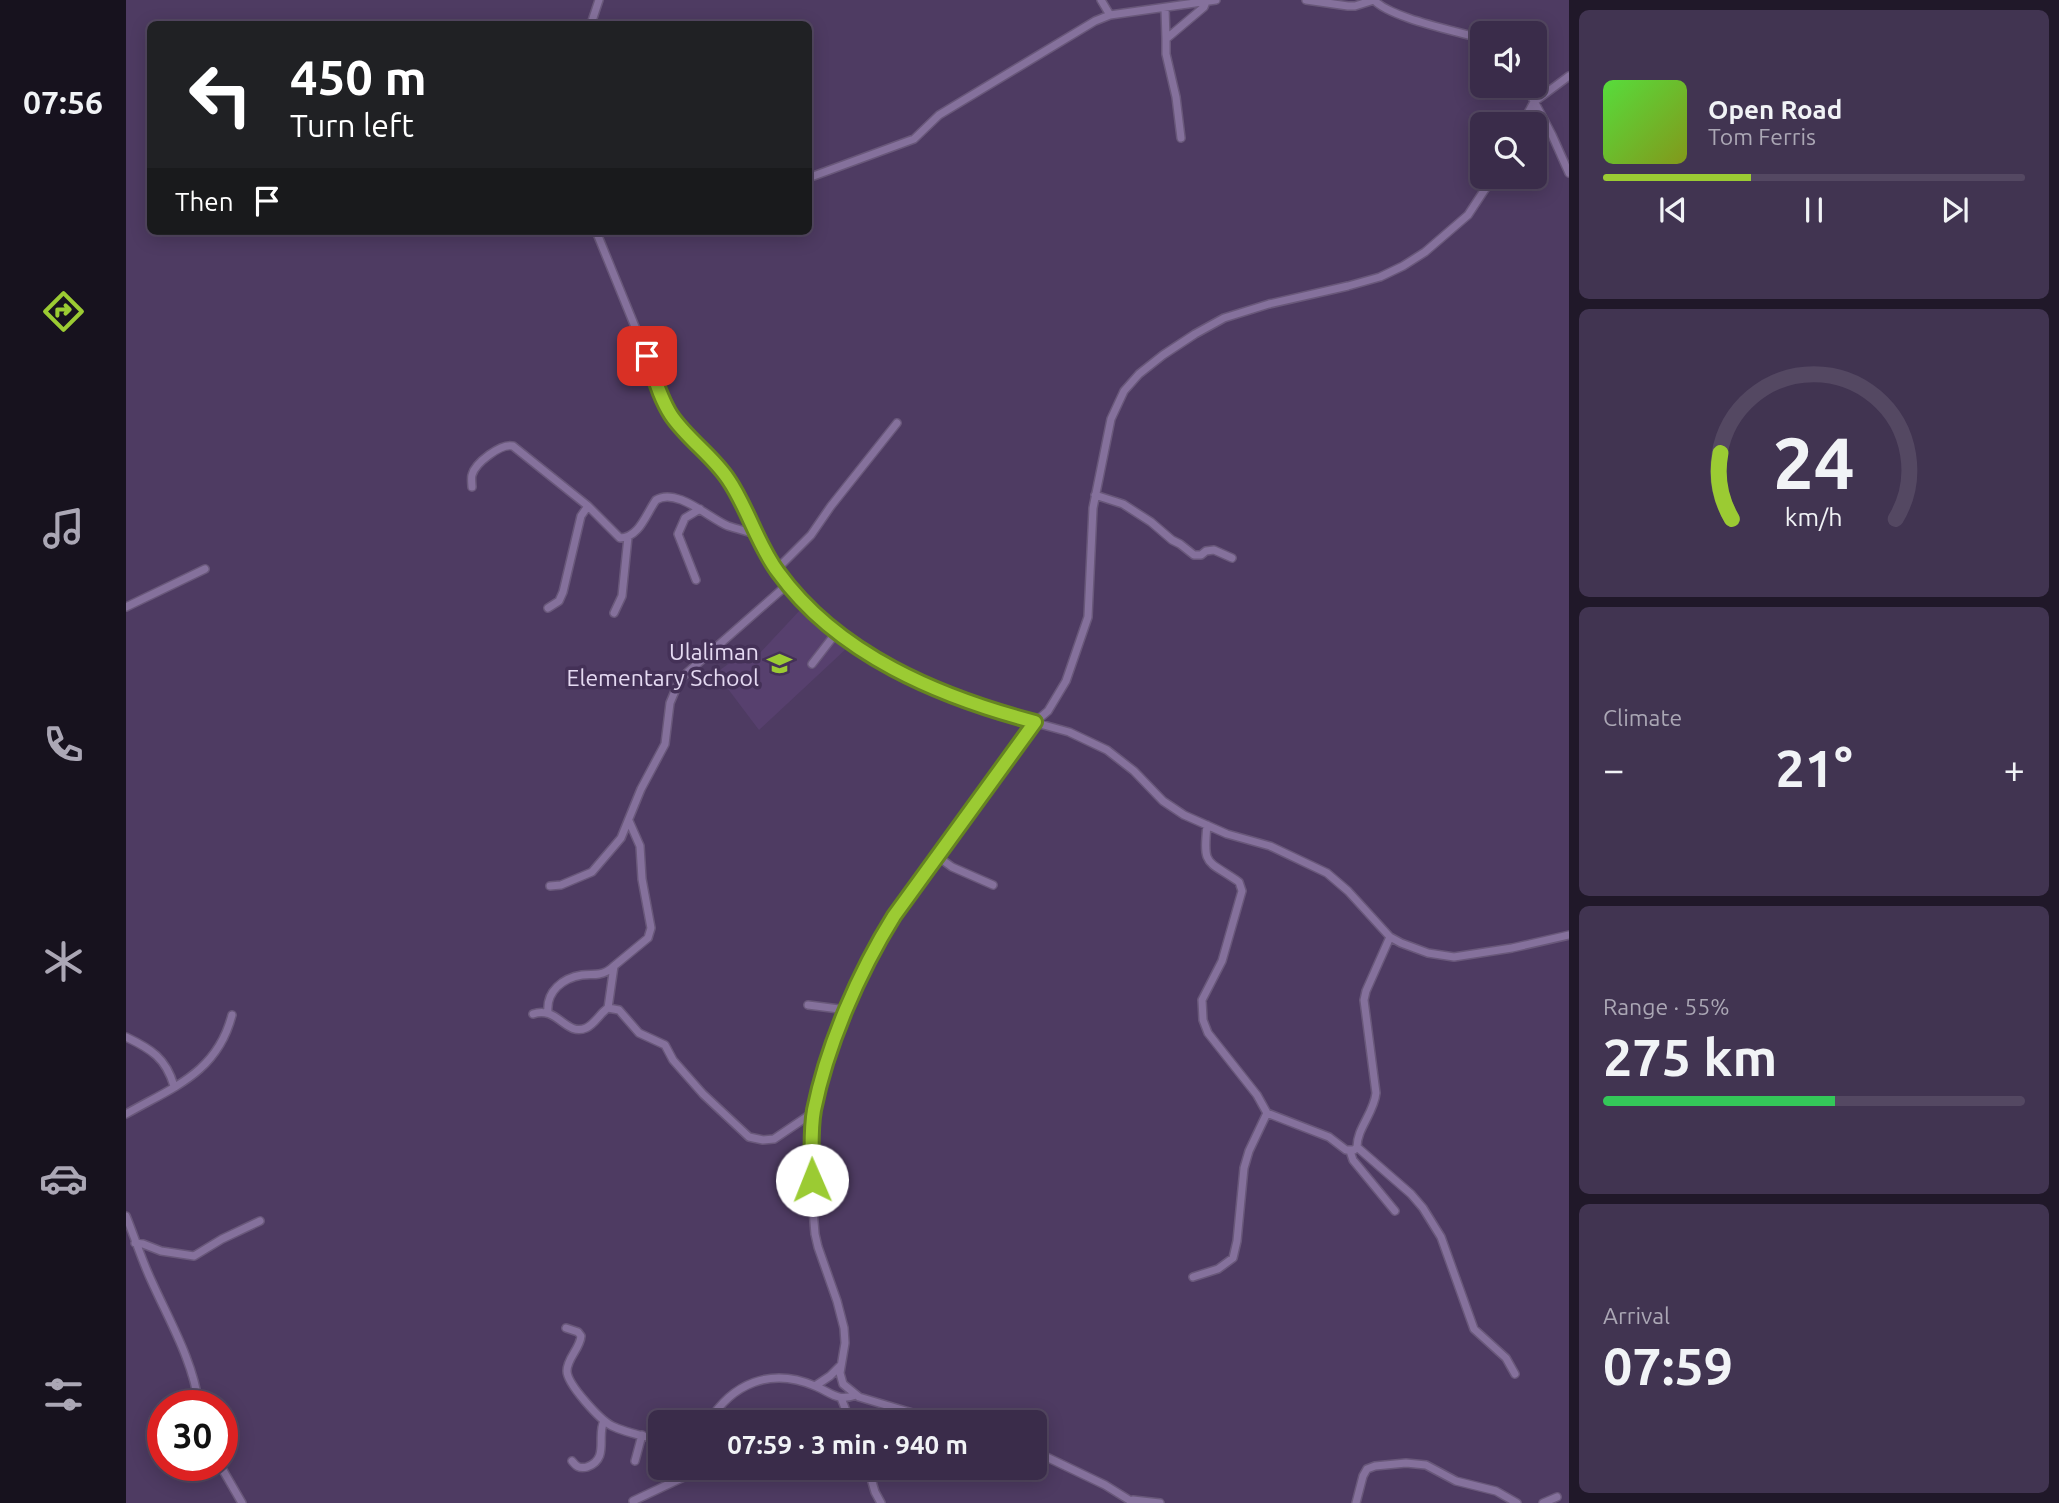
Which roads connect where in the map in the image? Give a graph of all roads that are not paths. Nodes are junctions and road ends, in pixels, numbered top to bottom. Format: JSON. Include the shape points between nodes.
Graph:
{"nodes":[{"id":1,"x":599,"y":0,"type":"edge"},
{"id":2,"x":1101,"y":0,"type":"edge"},
{"id":3,"x":1216,"y":0,"type":"edge"},
{"id":4,"x":1306,"y":0,"type":"edge"},
{"id":5,"x":1206,"y":2,"type":"edge"},
{"id":6,"x":1165,"y":8,"type":"junction"},
{"id":7,"x":1110,"y":15,"type":"junction"},
{"id":8,"x":593,"y":21,"type":"edge"},
{"id":9,"x":1470,"y":36,"type":"edge"},
{"id":10,"x":1166,"y":40,"type":"junction"},
{"id":11,"x":1569,"y":76,"type":"edge"},
{"id":12,"x":1532,"y":98,"type":"edge"},
{"id":13,"x":1534,"y":102,"type":"junction"},
{"id":14,"x":1529,"y":112,"type":"edge"},
{"id":15,"x":1181,"y":138,"type":"dead end"},
{"id":16,"x":1569,"y":173,"type":"edge"},
{"id":17,"x":812,"y":177,"type":"edge"},
{"id":18,"x":1486,"y":189,"type":"edge"},
{"id":19,"x":598,"y":235,"type":"edge"},
{"id":20,"x":897,"y":423,"type":"dead end"},
{"id":21,"x":472,"y":487,"type":"dead end"},
{"id":22,"x":1095,"y":495,"type":"junction"},
{"id":23,"x":588,"y":506,"type":"junction"},
{"id":24,"x":700,"y":509,"type":"junction"},
{"id":25,"x":755,"y":534,"type":"junction"},
{"id":26,"x":628,"y":537,"type":"junction"},
{"id":27,"x":1232,"y":558,"type":"dead end"},
{"id":28,"x":205,"y":569,"type":"dead end"},
{"id":29,"x":776,"y":570,"type":"junction"},
{"id":30,"x":696,"y":580,"type":"dead end"},
{"id":31,"x":788,"y":585,"type":"junction"},
{"id":32,"x":126,"y":607,"type":"edge"},
{"id":33,"x":548,"y":608,"type":"dead end"},
{"id":34,"x":614,"y":613,"type":"dead end"},
{"id":35,"x":835,"y":633,"type":"junction"},
{"id":36,"x":812,"y":663,"type":"dead end"},
{"id":37,"x":1035,"y":722,"type":"junction"},
{"id":38,"x":629,"y":821,"type":"junction"},
{"id":39,"x":1207,"y":825,"type":"junction"},
{"id":40,"x":937,"y":856,"type":"junction"},
{"id":41,"x":993,"y":885,"type":"dead end"},
{"id":42,"x":550,"y":886,"type":"dead end"},
{"id":43,"x":1569,"y":935,"type":"edge"},
{"id":44,"x":1390,"y":937,"type":"junction"},
{"id":45,"x":614,"y":966,"type":"junction"},
{"id":46,"x":808,"y":1005,"type":"dead end"},
{"id":47,"x":608,"y":1008,"type":"junction"},
{"id":48,"x":847,"y":1010,"type":"junction"},
{"id":49,"x":548,"y":1012,"type":"junction"},
{"id":50,"x":533,"y":1014,"type":"dead end"},
{"id":51,"x":232,"y":1015,"type":"dead end"},
{"id":52,"x":126,"y":1037,"type":"edge"},
{"id":53,"x":174,"y":1086,"type":"junction"},
{"id":54,"x":814,"y":1112,"type":"junction"},
{"id":55,"x":1267,"y":1113,"type":"junction"},
{"id":56,"x":126,"y":1114,"type":"edge"},
{"id":57,"x":1353,"y":1149,"type":"junction"},
{"id":58,"x":1395,"y":1211,"type":"dead end"},
{"id":59,"x":126,"y":1216,"type":"edge"},
{"id":60,"x":260,"y":1222,"type":"dead end"},
{"id":61,"x":135,"y":1243,"type":"junction"},
{"id":62,"x":1193,"y":1277,"type":"dead end"},
{"id":63,"x":566,"y":1328,"type":"dead end"},
{"id":64,"x":841,"y":1365,"type":"junction"},
{"id":65,"x":1515,"y":1374,"type":"dead end"},
{"id":66,"x":815,"y":1386,"type":"junction"},
{"id":67,"x":197,"y":1390,"type":"edge"},
{"id":68,"x":856,"y":1395,"type":"junction"},
{"id":69,"x":841,"y":1398,"type":"junction"},
{"id":70,"x":719,"y":1410,"type":"edge"},
{"id":71,"x":846,"y":1410,"type":"edge"},
{"id":72,"x":904,"y":1410,"type":"edge"},
{"id":73,"x":604,"y":1421,"type":"junction"},
{"id":74,"x":642,"y":1435,"type":"junction"},
{"id":75,"x":648,"y":1437,"type":"edge"},
{"id":76,"x":1047,"y":1458,"type":"edge"},
{"id":77,"x":572,"y":1461,"type":"dead end"},
{"id":78,"x":635,"y":1461,"type":"dead end"},
{"id":79,"x":678,"y":1480,"type":"edge"},
{"id":80,"x":872,"y":1480,"type":"edge"},
{"id":81,"x":229,"y":1481,"type":"edge"},
{"id":82,"x":1557,"y":1497,"type":"dead end"},
{"id":83,"x":634,"y":1501,"type":"dead end"},
{"id":84,"x":1133,"y":1502,"type":"edge"},
{"id":85,"x":242,"y":1503,"type":"edge"},
{"id":86,"x":881,"y":1503,"type":"edge"},
{"id":87,"x":1160,"y":1503,"type":"edge"},
{"id":88,"x":1356,"y":1503,"type":"edge"},
{"id":89,"x":1517,"y":1503,"type":"edge"},
{"id":90,"x":1543,"y":1503,"type":"edge"}],
"edges":[{"from":1,"to":8,"type":"street"},
{"from":2,"to":7,"type":"street"},
{"from":3,"to":5,"type":"street"},
{"from":4,"to":9,"type":"street","via":[[1355,6],[1374,0],[1431,25]]},
{"from":5,"to":6,"type":"street"},
{"from":5,"to":10,"type":"street"},
{"from":6,"to":7,"type":"street"},
{"from":6,"to":10,"type":"street"},
{"from":7,"to":17,"type":"street","via":[[939,115],[914,139]]},
{"from":10,"to":15,"type":"street"},
{"from":11,"to":13,"type":"street"},
{"from":12,"to":13,"type":"street"},
{"from":13,"to":14,"type":"street"},
{"from":13,"to":16,"type":"street"},
{"from":18,"to":22,"type":"street","via":[[1468,215],[1403,266],[1380,277],[1224,318],[1149,365],[1117,402]]},
{"from":19,"to":25,"type":"street","via":[[671,415],[729,480]]},
{"from":20,"to":29,"type":"street","via":[[811,535]]},
{"from":21,"to":23,"type":"street","via":[[477,467],[509,444]]},
{"from":22,"to":27,"type":"street","via":[[1123,504],[1194,555],[1214,550]]},
{"from":22,"to":37,"type":"street","via":[[1088,617],[1066,681],[1048,711]]},
{"from":23,"to":26,"type":"street","via":[[616,535]]},
{"from":23,"to":33,"type":"street","via":[[581,516],[563,593]]},
{"from":24,"to":25,"type":"street"},
{"from":24,"to":26,"type":"street","via":[[660,497]]},
{"from":24,"to":30,"type":"street","via":[[685,518],[678,534]]},
{"from":25,"to":29,"type":"street"},
{"from":26,"to":34,"type":"street","via":[[622,596]]},
{"from":28,"to":32,"type":"street"},
{"from":29,"to":31,"type":"street"},
{"from":31,"to":35,"type":"street"},
{"from":31,"to":38,"type":"street","via":[[680,679],[670,703],[665,744]]},
{"from":35,"to":36,"type":"street"},
{"from":35,"to":37,"type":"street","via":[[936,689]]},
{"from":37,"to":39,"type":"street","via":[[1107,750],[1163,801]]},
{"from":37,"to":40,"type":"street"},
{"from":38,"to":42,"type":"street","via":[[621,838],[592,872]]},
{"from":38,"to":45,"type":"street","via":[[640,846],[651,928],[648,938]]},
{"from":39,"to":44,"type":"street","via":[[1270,846],[1328,873]]},
{"from":39,"to":55,"type":"street","via":[[1205,852],[1209,860],[1238,882],[1242,891],[1222,961],[1202,1000],[1203,1020]]},
{"from":40,"to":41,"type":"street"},
{"from":40,"to":48,"type":"street","via":[[877,943]]},
{"from":43,"to":44,"type":"street","via":[[1454,957],[1429,953]]},
{"from":44,"to":57,"type":"street","via":[[1364,1000],[1376,1093]]},
{"from":45,"to":47,"type":"street"},
{"from":45,"to":49,"type":"street","via":[[602,974],[565,980],[548,999]]},
{"from":46,"to":48,"type":"street"},
{"from":47,"to":49,"type":"street","via":[[590,1026],[579,1029]]},
{"from":47,"to":54,"type":"street","via":[[619,1010],[639,1033],[665,1045],[703,1094],[749,1138],[774,1139]]},
{"from":48,"to":54,"type":"street"},
{"from":49,"to":50,"type":"street"},
{"from":51,"to":53,"type":"street","via":[[211,1059]]},
{"from":52,"to":53,"type":"street","via":[[164,1063]]},
{"from":53,"to":56,"type":"street"},
{"from":54,"to":64,"type":"street","via":[[815,1234],[842,1320],[845,1343]]},
{"from":55,"to":57,"type":"street"},
{"from":55,"to":62,"type":"street","via":[[1244,1168],[1233,1258],[1218,1269]]},
{"from":57,"to":58,"type":"street","via":[[1353,1160]]},
{"from":57,"to":65,"type":"street","via":[[1423,1208],[1441,1237],[1474,1329],[1506,1358]]},
{"from":59,"to":61,"type":"street"},
{"from":60,"to":61,"type":"street","via":[[194,1256]]},
{"from":61,"to":67,"type":"street","via":[[186,1355]]},
{"from":63,"to":73,"type":"street","via":[[580,1333],[581,1338],[568,1365],[568,1379]]},
{"from":64,"to":66,"type":"street"},
{"from":64,"to":68,"type":"street","via":[[843,1384]]},
{"from":66,"to":69,"type":"street"},
{"from":66,"to":70,"type":"street","via":[[783,1377],[767,1378],[734,1392]]},
{"from":68,"to":69,"type":"street"},
{"from":68,"to":72,"type":"street"},
{"from":69,"to":71,"type":"street"},
{"from":73,"to":74,"type":"street"},
{"from":73,"to":77,"type":"street","via":[[599,1458],[582,1468]]},
{"from":74,"to":75,"type":"street"},
{"from":74,"to":78,"type":"street"},
{"from":76,"to":84,"type":"street"},
{"from":79,"to":83,"type":"street"},
{"from":80,"to":86,"type":"street"},
{"from":81,"to":85,"type":"street"},
{"from":82,"to":90,"type":"street"},
{"from":84,"to":87,"type":"street"},
{"from":88,"to":89,"type":"street","via":[[1367,1469],[1406,1463],[1426,1465]]}]}
